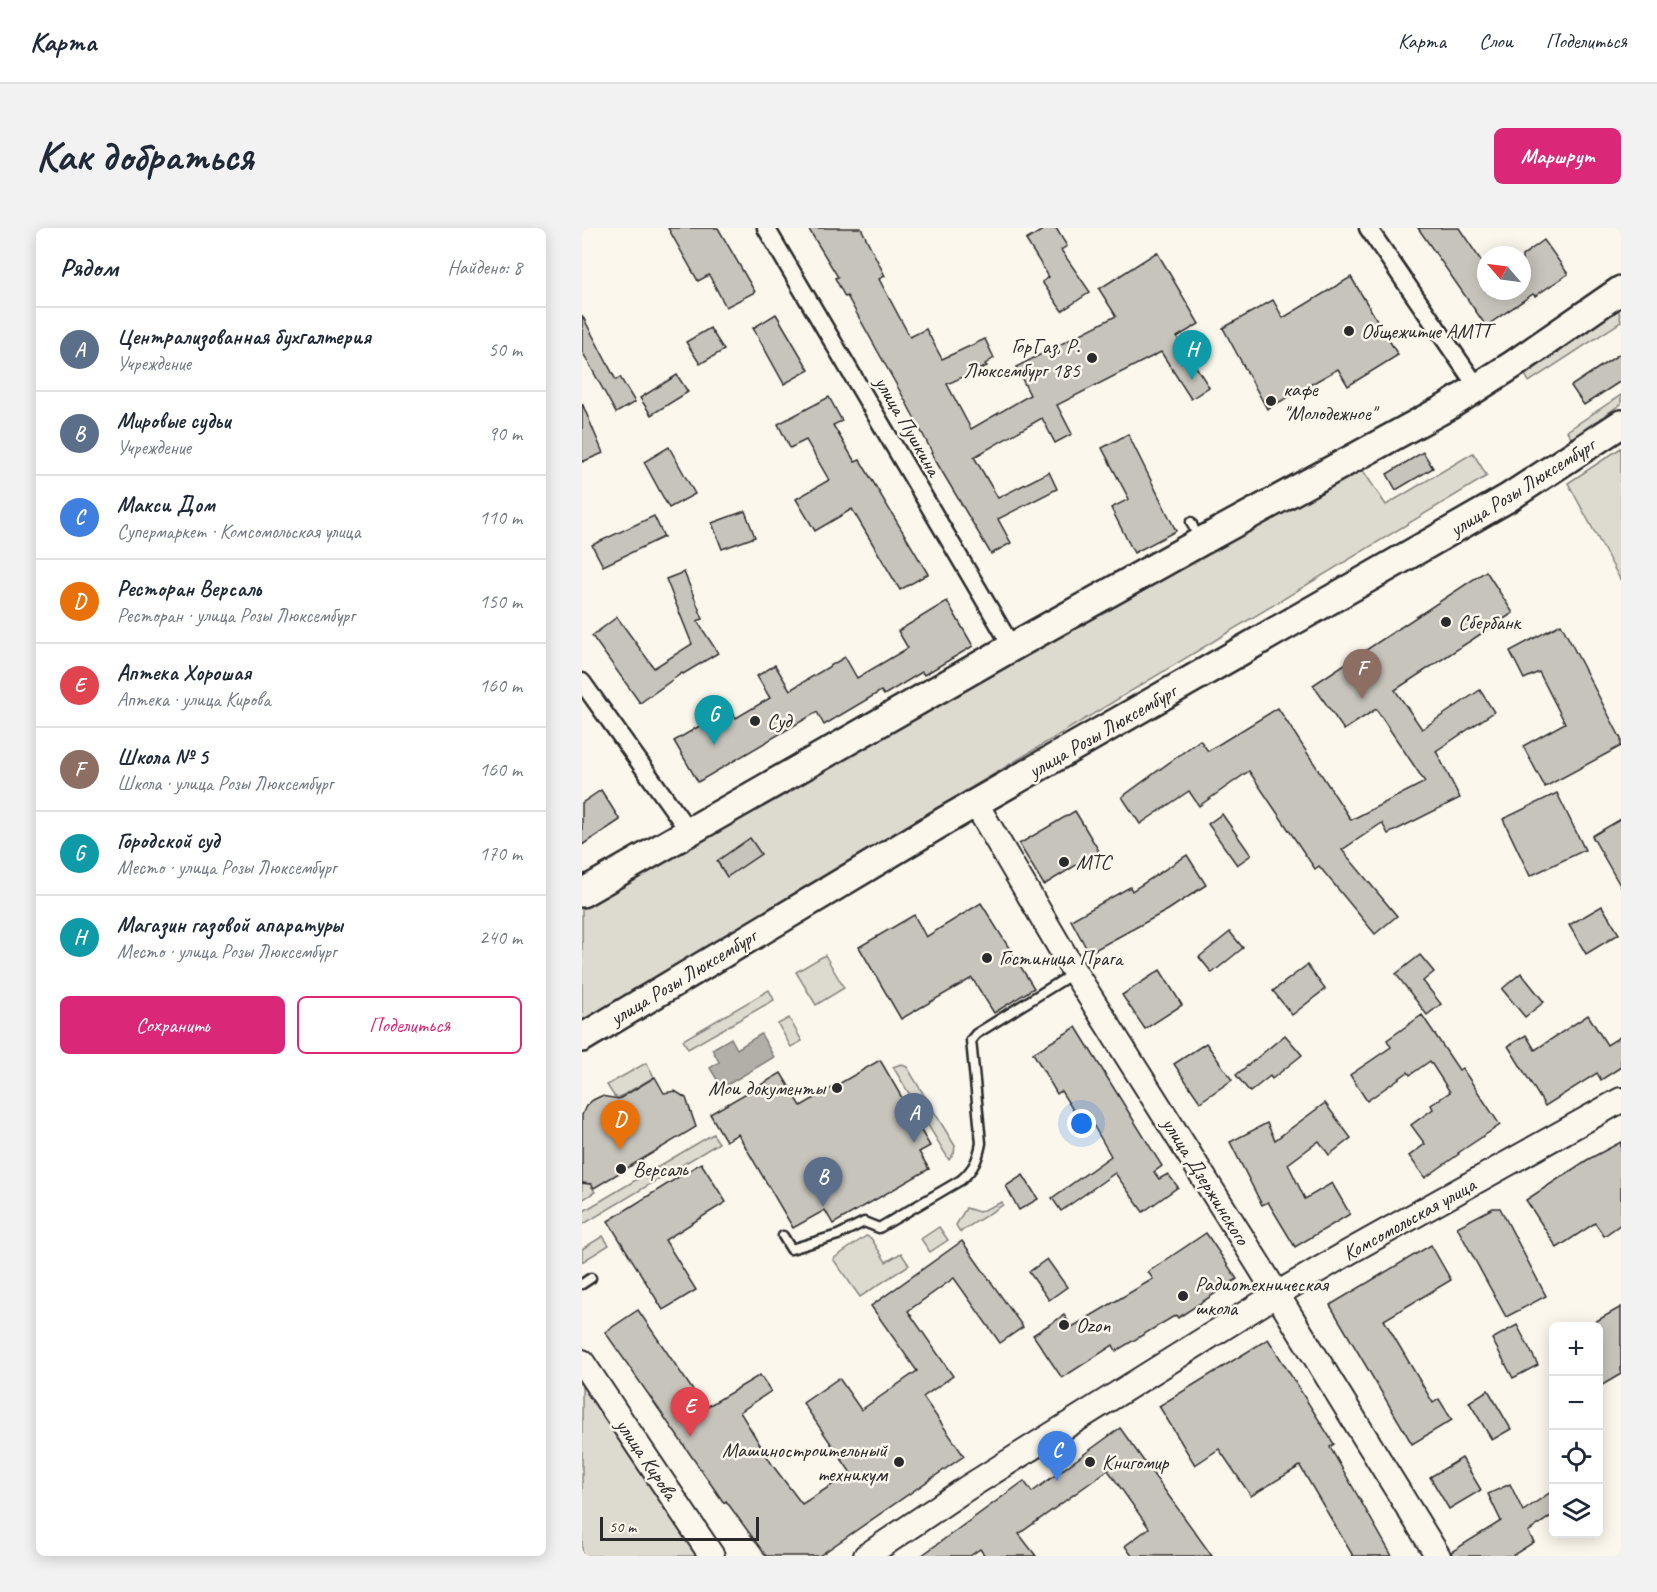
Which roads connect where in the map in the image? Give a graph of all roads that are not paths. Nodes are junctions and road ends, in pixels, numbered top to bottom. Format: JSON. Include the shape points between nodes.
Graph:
{"nodes":[{"id":1,"x":765,"y":228,"type":"edge"},
{"id":2,"x":1368,"y":228,"type":"edge"},
{"id":3,"x":1621,"y":290,"type":"edge"},
{"id":4,"x":1478,"y":388,"type":"junction"},
{"id":5,"x":1621,"y":424,"type":"edge"},
{"id":6,"x":1012,"y":647,"type":"junction"},
{"id":7,"x":582,"y":682,"type":"edge"},
{"id":8,"x":976,"y":804,"type":"junction"},
{"id":9,"x":688,"y":831,"type":"junction"},
{"id":10,"x":582,"y":893,"type":"edge"},
{"id":11,"x":1075,"y":973,"type":"junction"},
{"id":12,"x":582,"y":1038,"type":"edge"},
{"id":13,"x":1621,"y":1100,"type":"edge"},
{"id":14,"x":783,"y":1236,"type":"dead end"},
{"id":15,"x":591,"y":1278,"type":"dead end"},
{"id":16,"x":582,"y":1284,"type":"edge"},
{"id":17,"x":1277,"y":1294,"type":"junction"},
{"id":18,"x":582,"y":1362,"type":"edge"},
{"id":19,"x":712,"y":1556,"type":"edge"},
{"id":20,"x":866,"y":1556,"type":"edge"},
{"id":21,"x":1438,"y":1556,"type":"edge"}],
"edges":[{"from":1,"to":6,"type":"street","name":"улица Пушкина"},
{"from":2,"to":4,"type":"street"},
{"from":3,"to":4,"type":"main road"},
{"from":4,"to":6,"type":"main road","via":[[1448,408],[1196,532]]},
{"from":5,"to":8,"type":"main road","name":"улица Розы Люксембург","via":[[1508,498]]},
{"from":6,"to":9,"type":"main road"},
{"from":7,"to":9,"type":"street"},
{"from":8,"to":11,"type":"street","name":"улица Дзержинского"},
{"from":8,"to":12,"type":"main road","name":"улица Розы Люксембург"},
{"from":9,"to":10,"type":"main road"},
{"from":11,"to":14,"type":"lane","via":[[971,1040],[981,1143],[979,1157],[967,1175],[879,1228],[864,1222],[838,1235],[791,1249]]},
{"from":11,"to":17,"type":"street","name":"улица Дзержинского"},
{"from":13,"to":17,"type":"street","name":"Комсомольская улица"},
{"from":15,"to":16,"type":"lane"},
{"from":17,"to":20,"type":"street","name":"Комсомольская улица"},
{"from":17,"to":21,"type":"street","name":"улица Дзержинского"},
{"from":18,"to":19,"type":"street","name":"улица Кирова"}]}
